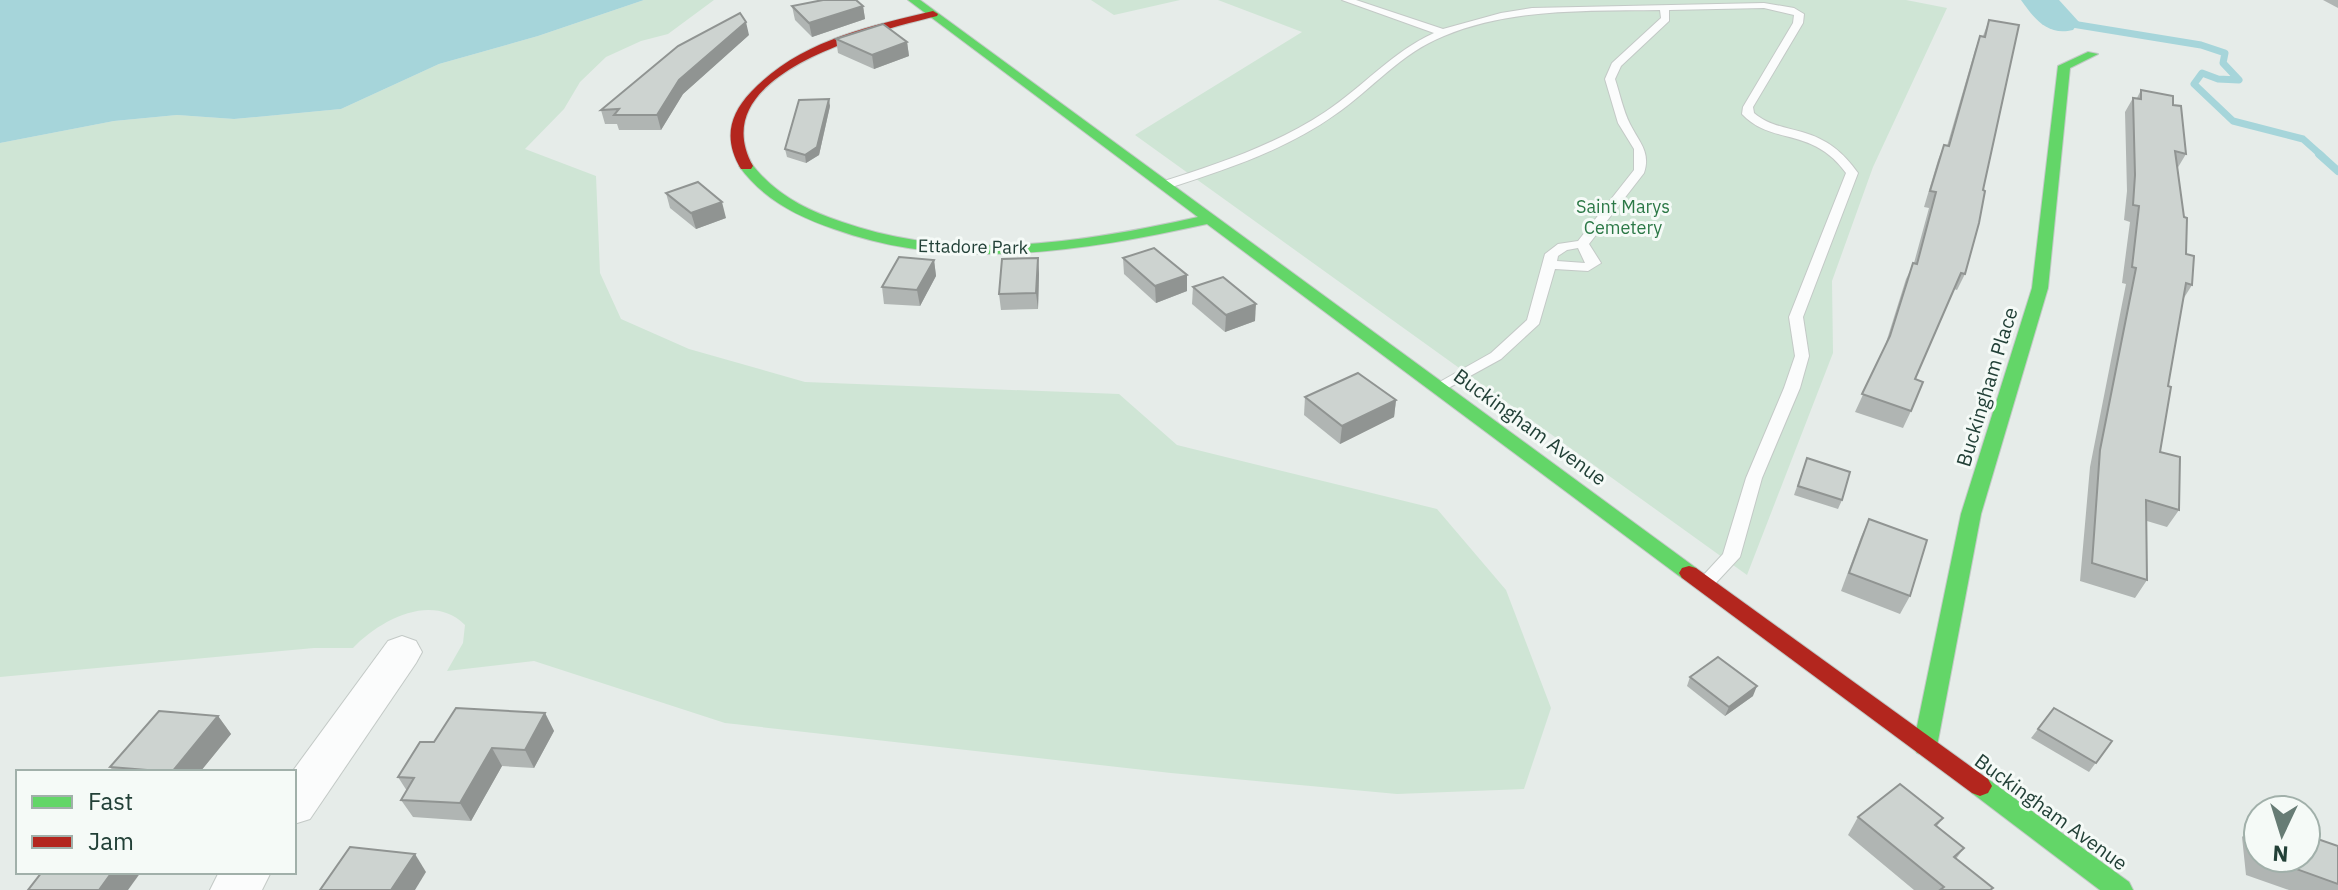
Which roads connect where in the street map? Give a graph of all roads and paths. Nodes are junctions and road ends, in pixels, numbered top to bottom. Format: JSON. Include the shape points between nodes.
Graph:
{"nodes":[{"id":1,"x":913,"y":0,"type":"edge"},
{"id":2,"x":1347,"y":0,"type":"edge"},
{"id":3,"x":1664,"y":8,"type":"junction"},
{"id":4,"x":933,"y":14,"type":"junction"},
{"id":5,"x":1442,"y":32,"type":"junction"},
{"id":6,"x":2092,"y":54,"type":"dead end"},
{"id":7,"x":1165,"y":185,"type":"junction"},
{"id":8,"x":1210,"y":219,"type":"junction"},
{"id":9,"x":1582,"y":244,"type":"junction"},
{"id":10,"x":1547,"y":265,"type":"junction"},
{"id":11,"x":1439,"y":388,"type":"junction"},
{"id":12,"x":1704,"y":583,"type":"junction"},
{"id":13,"x":402,"y":652,"type":"dead end"},
{"id":14,"x":1925,"y":746,"type":"junction"},
{"id":15,"x":296,"y":802,"type":"edge"},
{"id":16,"x":2120,"y":890,"type":"edge"}],
"edges":[{"from":1,"to":4,"type":"street","name":"Buckingham Avenue"},
{"from":2,"to":5,"type":"lane"},
{"from":3,"to":5,"type":"lane","via":[[1562,8]]},
{"from":3,"to":9,"type":"lane","via":[[1666,19],[1616,65],[1610,79],[1624,123],[1640,149],[1640,170]]},
{"from":3,"to":12,"type":"lane","via":[[1793,8],[1798,23],[1748,114],[1763,125],[1821,142],[1842,155],[1852,173],[1796,317],[1802,356],[1754,478],[1731,557]]},
{"from":4,"to":7,"type":"street","name":"Buckingham Avenue"},
{"from":4,"to":8,"type":"street","name":"Ettadore Park","via":[[820,50],[763,83],[739,115],[735,133],[751,176],[795,210],[903,245],[1042,248]]},
{"from":5,"to":7,"type":"lane","via":[[1409,48],[1330,114],[1299,132]]},
{"from":6,"to":14,"type":"street","name":"Buckingham Place","via":[[2064,66],[2040,288],[1971,514]]},
{"from":7,"to":8,"type":"street","name":"Buckingham Avenue"},
{"from":8,"to":11,"type":"street","name":"Buckingham Avenue"},
{"from":9,"to":10,"type":"lane","via":[[1563,247]]},
{"from":9,"to":10,"type":"lane","via":[[1594,263],[1588,267]]},
{"from":10,"to":11,"type":"lane","via":[[1534,321],[1496,356]]},
{"from":11,"to":12,"type":"street","name":"Buckingham Avenue"},
{"from":12,"to":14,"type":"street","name":"Buckingham Avenue"},
{"from":13,"to":15,"type":"street"},
{"from":14,"to":16,"type":"street","name":"Buckingham Avenue"}]}
